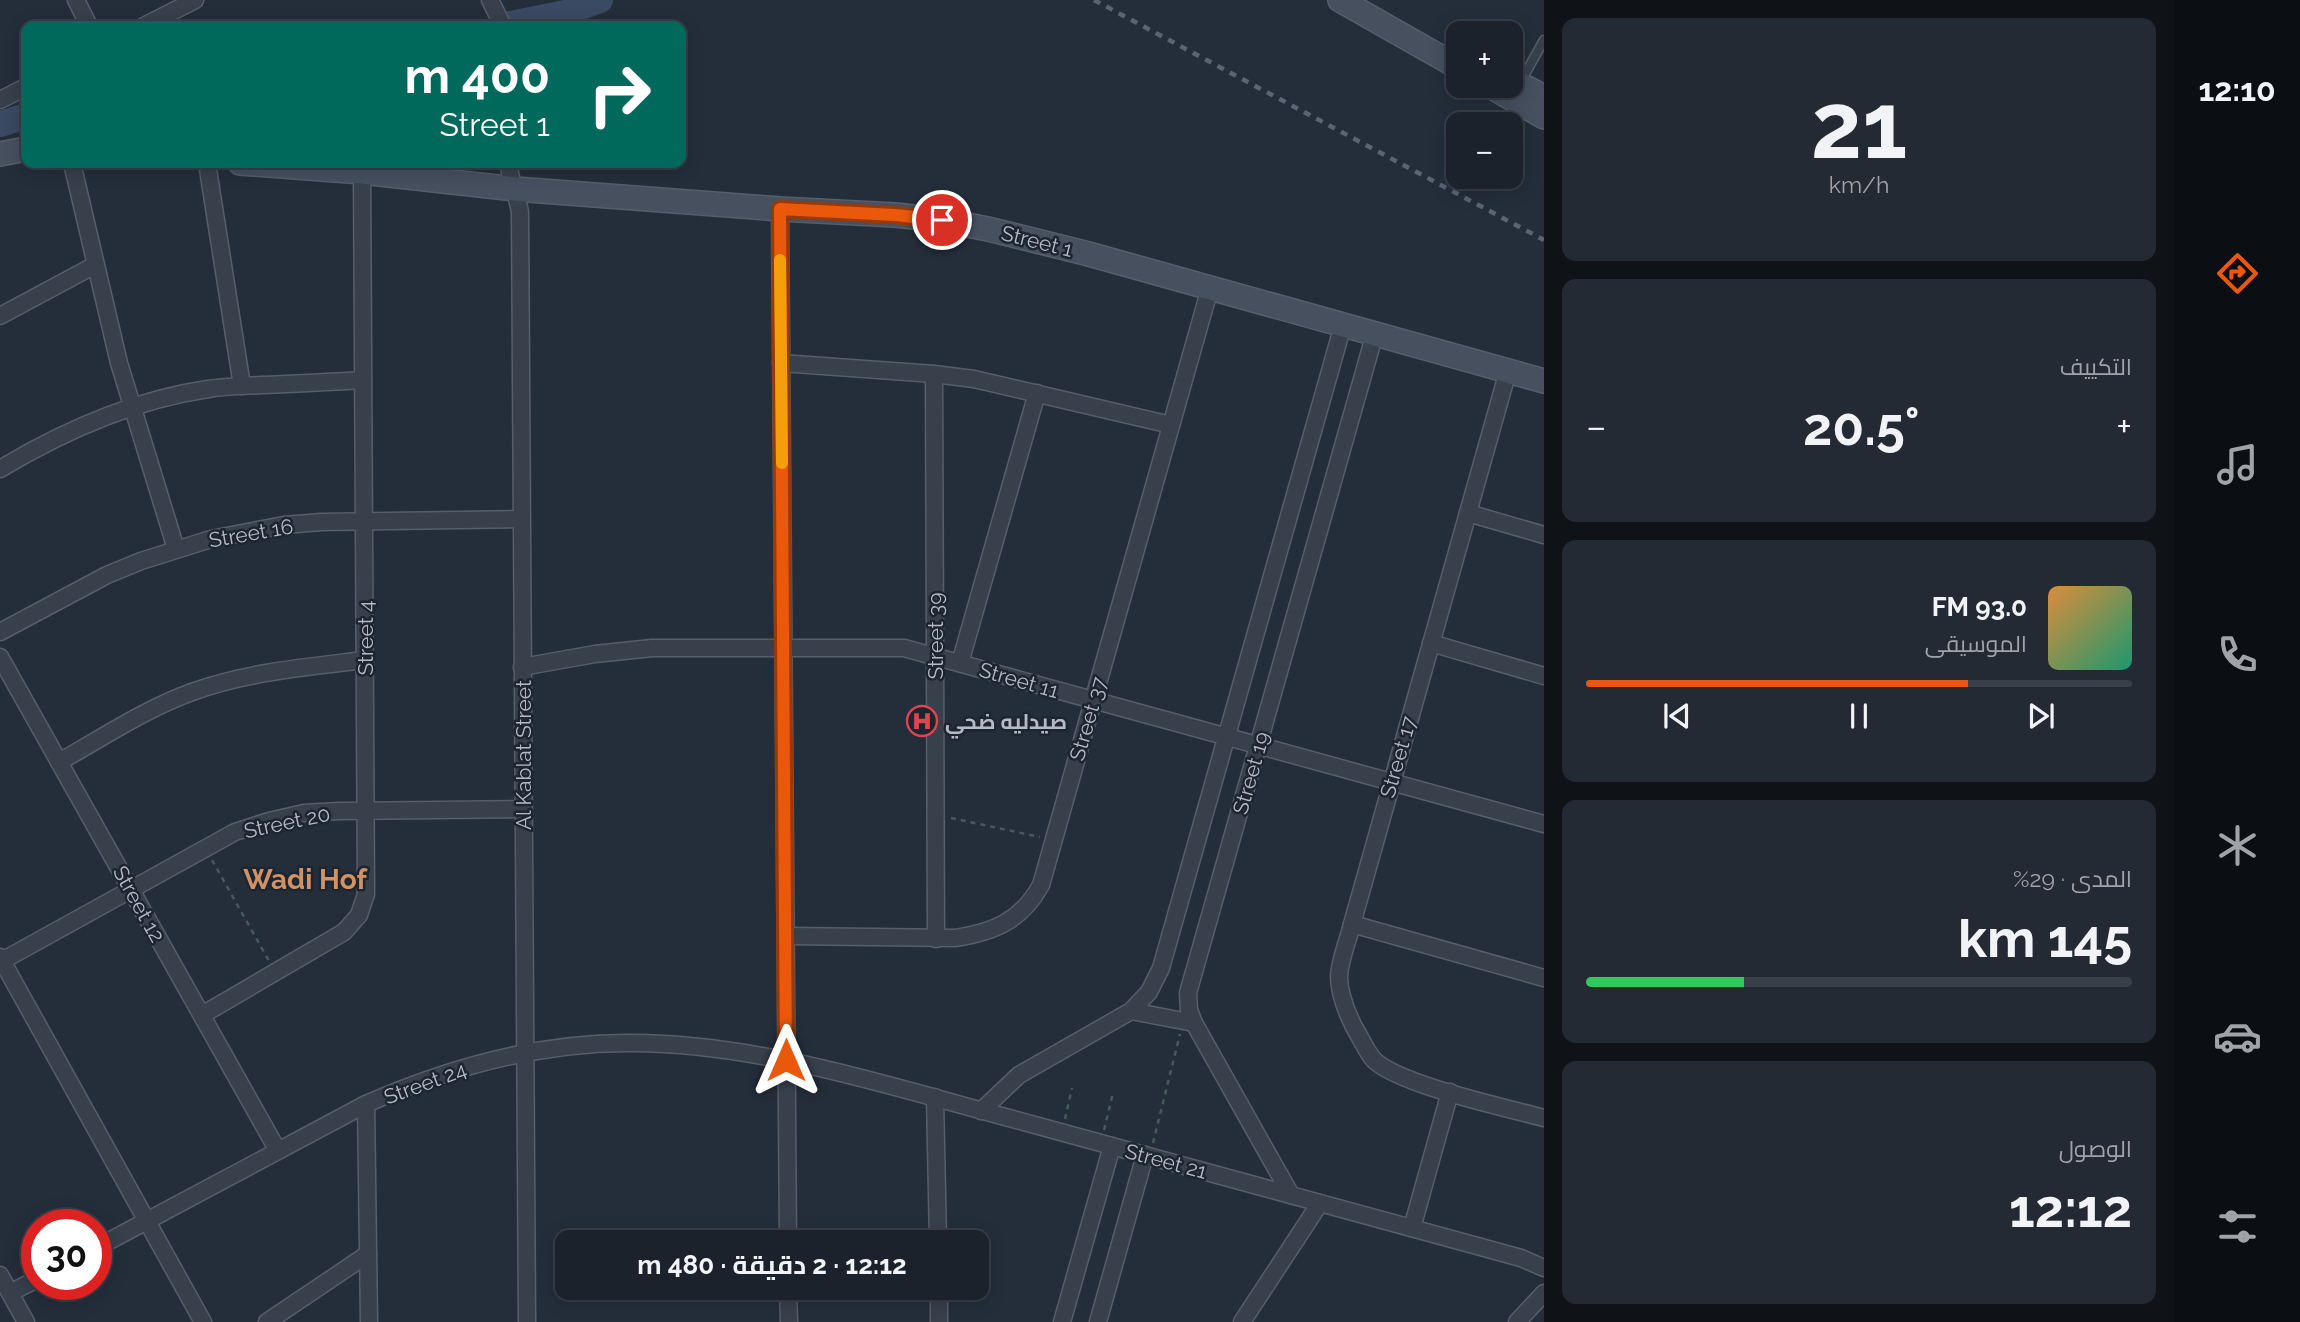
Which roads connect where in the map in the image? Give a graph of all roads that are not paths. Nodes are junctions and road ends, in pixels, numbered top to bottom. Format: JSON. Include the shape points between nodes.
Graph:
{"nodes":[{"id":1,"x":76,"y":0,"type":"edge"},
{"id":2,"x":195,"y":0,"type":"edge"},
{"id":3,"x":1340,"y":0,"type":"edge"},
{"id":4,"x":1364,"y":0,"type":"edge"},
{"id":5,"x":86,"y":21,"type":"edge"},
{"id":6,"x":154,"y":21,"type":"edge"},
{"id":7,"x":1544,"y":40,"type":"edge"},
{"id":8,"x":1446,"y":44,"type":"edge"},
{"id":9,"x":1446,"y":60,"type":"edge"},
{"id":10,"x":1523,"y":70,"type":"edge"},
{"id":11,"x":1523,"y":86,"type":"edge"},
{"id":12,"x":21,"y":90,"type":"edge"},
{"id":13,"x":1544,"y":97,"type":"edge"},
{"id":14,"x":1511,"y":98,"type":"edge"},
{"id":15,"x":0,"y":100,"type":"edge"},
{"id":16,"x":1544,"y":117,"type":"edge"},
{"id":17,"x":21,"y":150,"type":"edge"},
{"id":18,"x":0,"y":154,"type":"edge"},
{"id":19,"x":73,"y":168,"type":"edge"},
{"id":20,"x":208,"y":168,"type":"edge"},
{"id":21,"x":308,"y":168,"type":"edge"},
{"id":22,"x":510,"y":168,"type":"edge"},
{"id":23,"x":362,"y":172,"type":"junction"},
{"id":24,"x":514,"y":189,"type":"junction"},
{"id":25,"x":780,"y":209,"type":"junction"},
{"id":26,"x":95,"y":265,"type":"junction"},
{"id":27,"x":1210,"y":288,"type":"junction"},
{"id":28,"x":0,"y":316,"type":"edge"},
{"id":29,"x":1343,"y":325,"type":"junction"},
{"id":30,"x":1375,"y":333,"type":"junction"},
{"id":31,"x":781,"y":363,"type":"junction"},
{"id":32,"x":1508,"y":371,"type":"junction"},
{"id":33,"x":934,"y":374,"type":"junction"},
{"id":34,"x":363,"y":380,"type":"junction"},
{"id":35,"x":1544,"y":380,"type":"edge"},
{"id":36,"x":242,"y":386,"type":"junction"},
{"id":37,"x":1037,"y":393,"type":"junction"},
{"id":38,"x":132,"y":407,"type":"junction"},
{"id":39,"x":1171,"y":425,"type":"junction"},
{"id":40,"x":0,"y":469,"type":"edge"},
{"id":41,"x":1468,"y":513,"type":"junction"},
{"id":42,"x":521,"y":519,"type":"junction"},
{"id":43,"x":364,"y":521,"type":"junction"},
{"id":44,"x":1544,"y":535,"type":"edge"},
{"id":45,"x":176,"y":549,"type":"junction"},
{"id":46,"x":0,"y":632,"type":"edge"},
{"id":47,"x":1431,"y":643,"type":"junction"},
{"id":48,"x":784,"y":648,"type":"junction"},
{"id":49,"x":934,"y":656,"type":"junction"},
{"id":50,"x":0,"y":657,"type":"edge"},
{"id":51,"x":365,"y":660,"type":"junction"},
{"id":52,"x":960,"y":663,"type":"junction"},
{"id":53,"x":522,"y":667,"type":"junction"},
{"id":54,"x":1544,"y":676,"type":"edge"},
{"id":55,"x":1093,"y":701,"type":"junction"},
{"id":56,"x":1226,"y":737,"type":"junction"},
{"id":57,"x":1259,"y":745,"type":"junction"},
{"id":58,"x":59,"y":762,"type":"junction"},
{"id":59,"x":1392,"y":780,"type":"junction"},
{"id":60,"x":523,"y":809,"type":"junction"},
{"id":61,"x":366,"y":810,"type":"junction"},
{"id":62,"x":1544,"y":824,"type":"edge"},
{"id":63,"x":130,"y":889,"type":"junction"},
{"id":64,"x":1352,"y":924,"type":"junction"},
{"id":65,"x":786,"y":936,"type":"junction"},
{"id":66,"x":936,"y":939,"type":"junction"},
{"id":67,"x":1,"y":960,"type":"edge"},
{"id":68,"x":1544,"y":978,"type":"edge"},
{"id":69,"x":1130,"y":1011,"type":"junction"},
{"id":70,"x":202,"y":1016,"type":"junction"},
{"id":71,"x":1189,"y":1022,"type":"junction"},
{"id":72,"x":525,"y":1053,"type":"junction"},
{"id":73,"x":786,"y":1060,"type":"junction"},
{"id":74,"x":1450,"y":1092,"type":"junction"},
{"id":75,"x":935,"y":1097,"type":"junction"},
{"id":76,"x":366,"y":1104,"type":"junction"},
{"id":77,"x":981,"y":1111,"type":"junction"},
{"id":78,"x":1544,"y":1118,"type":"edge"},
{"id":79,"x":1107,"y":1145,"type":"junction"},
{"id":80,"x":278,"y":1151,"type":"junction"},
{"id":81,"x":1147,"y":1156,"type":"junction"},
{"id":82,"x":1291,"y":1195,"type":"junction"},
{"id":83,"x":1320,"y":1203,"type":"junction"},
{"id":84,"x":147,"y":1221,"type":"junction"},
{"id":85,"x":1412,"y":1228,"type":"junction"},
{"id":86,"x":788,"y":1230,"type":"edge"},
{"id":87,"x":938,"y":1230,"type":"edge"},
{"id":88,"x":112,"y":1240,"type":"edge"},
{"id":89,"x":368,"y":1254,"type":"junction"},
{"id":90,"x":1544,"y":1268,"type":"edge"},
{"id":91,"x":0,"y":1275,"type":"edge"},
{"id":92,"x":21,"y":1287,"type":"edge"},
{"id":93,"x":10,"y":1293,"type":"junction"},
{"id":94,"x":1544,"y":1293,"type":"edge"},
{"id":95,"x":788,"y":1300,"type":"edge"},
{"id":96,"x":939,"y":1300,"type":"edge"},
{"id":97,"x":26,"y":1322,"type":"edge"},
{"id":98,"x":204,"y":1322,"type":"edge"},
{"id":99,"x":267,"y":1322,"type":"edge"},
{"id":100,"x":369,"y":1322,"type":"edge"},
{"id":101,"x":527,"y":1322,"type":"edge"},
{"id":102,"x":789,"y":1322,"type":"edge"},
{"id":103,"x":939,"y":1322,"type":"edge"},
{"id":104,"x":1062,"y":1322,"type":"edge"},
{"id":105,"x":1098,"y":1322,"type":"edge"},
{"id":106,"x":1242,"y":1322,"type":"edge"},
{"id":107,"x":1517,"y":1322,"type":"edge"}],
"edges":[{"from":1,"to":5,"type":"street"},
{"from":2,"to":6,"type":"street"},
{"from":3,"to":9,"type":"street"},
{"from":4,"to":8,"type":"street"},
{"from":7,"to":10,"type":"lane"},
{"from":11,"to":13,"type":"street"},
{"from":12,"to":15,"type":"street"},
{"from":14,"to":16,"type":"street"},
{"from":17,"to":18,"type":"street"},
{"from":19,"to":26,"type":"street"},
{"from":20,"to":36,"type":"street"},
{"from":21,"to":23,"type":"street","name":"Street 1"},
{"from":22,"to":24,"type":"street","name":"Al Kablat Street"},
{"from":23,"to":24,"type":"street","name":"Street 1"},
{"from":23,"to":34,"type":"street","name":"Street 4"},
{"from":24,"to":25,"type":"street","name":"Street 1"},
{"from":24,"to":42,"type":"street","name":"Al Kablat Street","via":[[520,213]]},
{"from":25,"to":27,"type":"street","name":"Street 1","via":[[895,215],[988,229]]},
{"from":25,"to":31,"type":"street"},
{"from":26,"to":28,"type":"street"},
{"from":26,"to":38,"type":"street"},
{"from":27,"to":29,"type":"street","name":"Street 1"},
{"from":27,"to":39,"type":"street","name":"Street 37"},
{"from":29,"to":30,"type":"street","name":"Street 1"},
{"from":29,"to":56,"type":"street","name":"Street 19"},
{"from":30,"to":32,"type":"street","name":"Street 1"},
{"from":30,"to":57,"type":"street","name":"Street 19"},
{"from":31,"to":33,"type":"street"},
{"from":31,"to":48,"type":"street"},
{"from":32,"to":35,"type":"street","name":"Street 1"},
{"from":32,"to":41,"type":"street","name":"Street 17"},
{"from":33,"to":37,"type":"street"},
{"from":33,"to":49,"type":"street","name":"Street 39"},
{"from":34,"to":36,"type":"street"},
{"from":34,"to":43,"type":"street","name":"Street 4"},
{"from":36,"to":38,"type":"street","via":[[182,393]]},
{"from":37,"to":39,"type":"street"},
{"from":37,"to":52,"type":"street","name":"Street 39"},
{"from":38,"to":40,"type":"street","via":[[68,432]]},
{"from":38,"to":45,"type":"street"},
{"from":39,"to":55,"type":"street","name":"Street 37"},
{"from":41,"to":44,"type":"street"},
{"from":41,"to":47,"type":"street","name":"Street 17"},
{"from":42,"to":43,"type":"street","name":"Street 16"},
{"from":42,"to":53,"type":"street","name":"Al Kablat Street"},
{"from":43,"to":45,"type":"street","name":"Street 16","via":[[272,527]]},
{"from":43,"to":51,"type":"street","name":"Street 4"},
{"from":45,"to":46,"type":"street","name":"Street 16","via":[[107,575]]},
{"from":47,"to":54,"type":"street"},
{"from":47,"to":59,"type":"street","name":"Street 17"},
{"from":48,"to":49,"type":"street","name":"Street 11","via":[[904,648]]},
{"from":48,"to":53,"type":"street","name":"Street 11","via":[[652,648]]},
{"from":48,"to":65,"type":"street"},
{"from":49,"to":52,"type":"street","name":"Street 11"},
{"from":49,"to":66,"type":"street","name":"Street 39"},
{"from":50,"to":58,"type":"street","name":"Street 12"},
{"from":51,"to":58,"type":"street","via":[[259,674],[191,692]]},
{"from":51,"to":61,"type":"street","name":"Street 4"},
{"from":52,"to":55,"type":"street","name":"Street 11"},
{"from":53,"to":60,"type":"street","name":"Al Kablat Street"},
{"from":55,"to":56,"type":"street","name":"Street 11"},
{"from":55,"to":66,"type":"street","name":"Street 37","via":[[1041,886],[1033,900],[1023,912],[993,929]]},
{"from":56,"to":57,"type":"street","name":"Street 11"},
{"from":56,"to":69,"type":"street","name":"Street 19","via":[[1161,968],[1149,992]]},
{"from":57,"to":59,"type":"street","name":"Street 11"},
{"from":57,"to":71,"type":"street","name":"Street 19","via":[[1188,993]]},
{"from":58,"to":63,"type":"street","name":"Street 12"},
{"from":59,"to":62,"type":"street","name":"Street 11"},
{"from":59,"to":64,"type":"street","name":"Street 17"},
{"from":60,"to":61,"type":"street","name":"Street 20"},
{"from":60,"to":72,"type":"street","name":"Al Kablat Street"},
{"from":61,"to":63,"type":"street","name":"Street 20","via":[[304,814],[235,832]]},
{"from":61,"to":70,"type":"street","name":"Street 4","via":[[366,894],[359,915],[344,932]]},
{"from":63,"to":67,"type":"street","name":"Street 20"},
{"from":63,"to":70,"type":"street","name":"Street 12"},
{"from":64,"to":68,"type":"street"},
{"from":64,"to":74,"type":"street","name":"Street 17","via":[[1339,974],[1340,990],[1373,1059],[1405,1078]]},
{"from":65,"to":66,"type":"street","name":"Street 37"},
{"from":65,"to":73,"type":"street"},
{"from":67,"to":84,"type":"street"},
{"from":69,"to":71,"type":"street"},
{"from":69,"to":77,"type":"street","name":"Street 19","via":[[1019,1075]]},
{"from":70,"to":80,"type":"street","name":"Street 12"},
{"from":71,"to":82,"type":"street","name":"Street 19"},
{"from":72,"to":73,"type":"street","name":"Street 24","via":[[577,1045],[682,1044]]},
{"from":72,"to":76,"type":"street","name":"Street 24","via":[[444,1073]]},
{"from":72,"to":101,"type":"street","name":"Al Kablat Street"},
{"from":73,"to":75,"type":"street","name":"Street 21"},
{"from":73,"to":86,"type":"street"},
{"from":74,"to":78,"type":"street","name":"Street 17"},
{"from":74,"to":85,"type":"street"},
{"from":75,"to":77,"type":"street","name":"Street 21"},
{"from":75,"to":87,"type":"street"},
{"from":76,"to":80,"type":"street","name":"Street 24"},
{"from":76,"to":89,"type":"street"},
{"from":77,"to":79,"type":"street","name":"Street 21"},
{"from":79,"to":81,"type":"street","name":"Street 21"},
{"from":79,"to":104,"type":"street"},
{"from":80,"to":84,"type":"street","name":"Street 24"},
{"from":81,"to":82,"type":"street","name":"Street 21"},
{"from":81,"to":105,"type":"street"},
{"from":82,"to":83,"type":"street","name":"Street 21"},
{"from":83,"to":85,"type":"street","name":"Street 21"},
{"from":83,"to":106,"type":"street"},
{"from":84,"to":88,"type":"street","name":"Street 24"},
{"from":84,"to":98,"type":"street"},
{"from":85,"to":90,"type":"street","name":"Street 21"},
{"from":89,"to":99,"type":"street"},
{"from":89,"to":100,"type":"street"},
{"from":91,"to":93,"type":"street"},
{"from":92,"to":93,"type":"street"},
{"from":93,"to":97,"type":"street"},
{"from":94,"to":107,"type":"street"},
{"from":95,"to":102,"type":"street"},
{"from":96,"to":103,"type":"street"}]}
